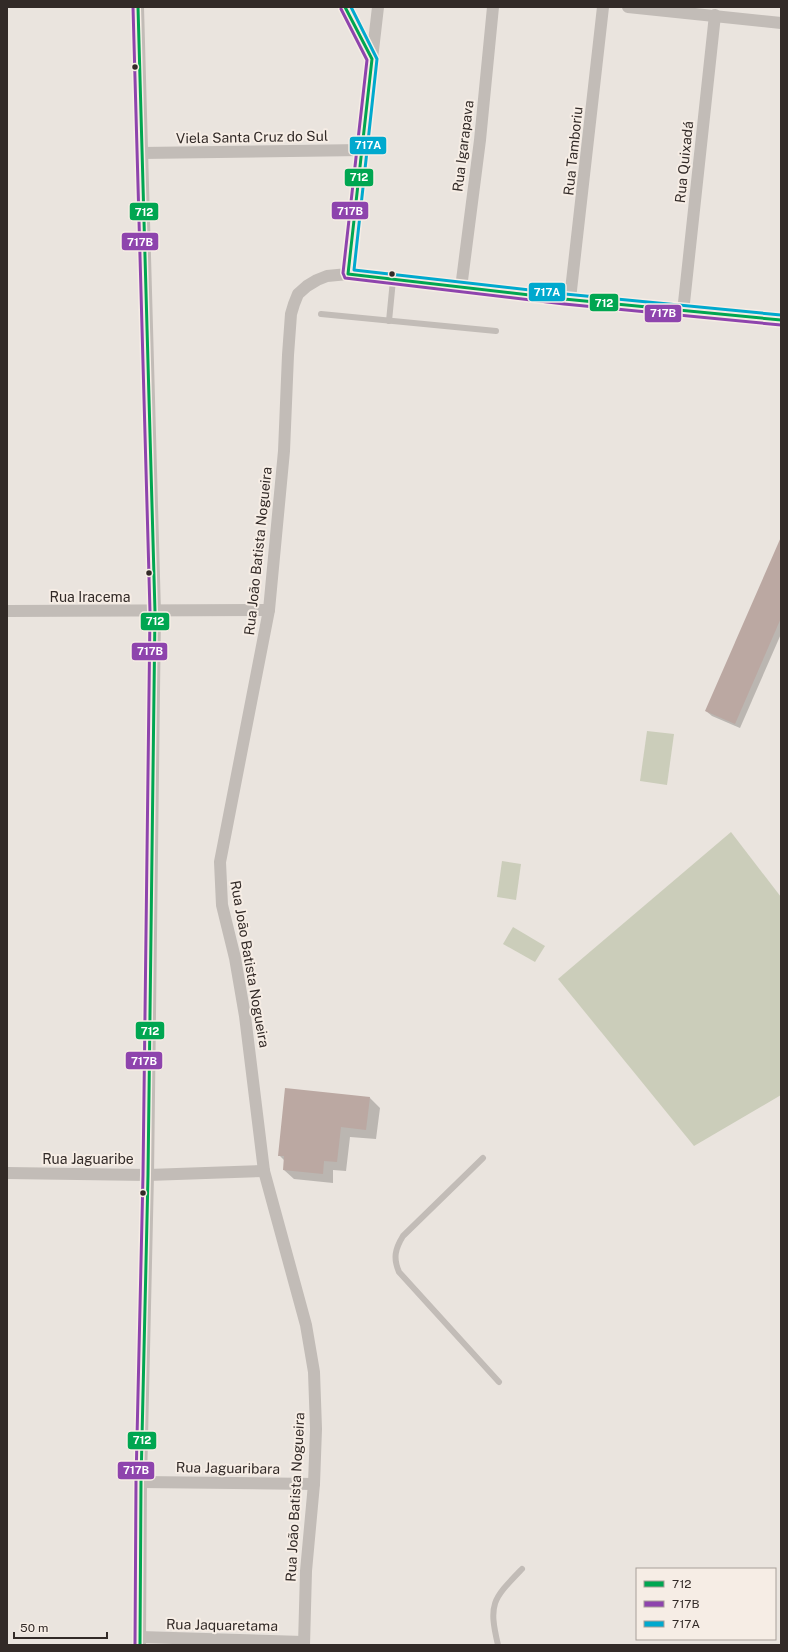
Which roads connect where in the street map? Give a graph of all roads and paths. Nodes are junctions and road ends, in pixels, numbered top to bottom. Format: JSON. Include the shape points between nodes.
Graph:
{"nodes":[{"id":1,"x":138,"y":7,"type":"edge"},
{"id":2,"x":345,"y":7,"type":"edge"},
{"id":3,"x":378,"y":7,"type":"edge"},
{"id":4,"x":493,"y":7,"type":"edge"},
{"id":5,"x":603,"y":7,"type":"edge"},
{"id":6,"x":628,"y":7,"type":"edge"},
{"id":7,"x":715,"y":15,"type":"junction"},
{"id":8,"x":781,"y":23,"type":"edge"},
{"id":9,"x":372,"y":59,"type":"junction"},
{"id":10,"x":363,"y":150,"type":"junction"},
{"id":11,"x":141,"y":153,"type":"junction"},
{"id":12,"x":348,"y":274,"type":"junction"},
{"id":13,"x":393,"y":280,"type":"junction"},
{"id":14,"x":461,"y":288,"type":"junction"},
{"id":15,"x":570,"y":299,"type":"junction"},
{"id":16,"x":683,"y":312,"type":"junction"},
{"id":17,"x":321,"y":314,"type":"dead end"},
{"id":18,"x":781,"y":320,"type":"edge"},
{"id":19,"x":389,"y":321,"type":"junction"},
{"id":20,"x":496,"y":331,"type":"dead end"},
{"id":21,"x":268,"y":610,"type":"junction"},
{"id":22,"x":7,"y":611,"type":"edge"},
{"id":23,"x":155,"y":612,"type":"junction"},
{"id":24,"x":483,"y":1158,"type":"dead end"},
{"id":25,"x":264,"y":1171,"type":"junction"},
{"id":26,"x":7,"y":1174,"type":"edge"},
{"id":27,"x":148,"y":1175,"type":"junction"},
{"id":28,"x":499,"y":1382,"type":"dead end"},
{"id":29,"x":141,"y":1482,"type":"junction"},
{"id":30,"x":314,"y":1484,"type":"junction"},
{"id":31,"x":522,"y":1569,"type":"dead end"},
{"id":32,"x":140,"y":1641,"type":"edge"},
{"id":33,"x":304,"y":1643,"type":"edge"},
{"id":34,"x":498,"y":1645,"type":"edge"}],
"edges":[{"from":1,"to":11,"type":"street"},
{"from":2,"to":9,"type":"street"},
{"from":3,"to":9,"type":"street"},
{"from":4,"to":14,"type":"street","name":"Rua Igarapava","via":[[480,140]]},
{"from":5,"to":15,"type":"street","name":"Rua Tamboriu"},
{"from":6,"to":7,"type":"street"},
{"from":7,"to":8,"type":"street"},
{"from":7,"to":16,"type":"street","name":"Rua Quixadá"},
{"from":9,"to":10,"type":"street"},
{"from":10,"to":11,"type":"street","name":"Viela Santa Cruz do Sul"},
{"from":10,"to":12,"type":"street"},
{"from":11,"to":23,"type":"street"},
{"from":12,"to":13,"type":"street","name":"Rua João Batista Nogueira"},
{"from":12,"to":21,"type":"street","name":"Rua João Batista Nogueira","via":[[327,276],[307,286],[298,294],[291,314],[284,452]]},
{"from":13,"to":14,"type":"street","name":"Rua João Batista Nogueira"},
{"from":13,"to":19,"type":"lane"},
{"from":14,"to":15,"type":"street","name":"Rua João Batista Nogueira"},
{"from":15,"to":16,"type":"street","name":"Rua João Batista Nogueira"},
{"from":16,"to":18,"type":"street","name":"Rua João Batista Nogueira"},
{"from":17,"to":19,"type":"lane"},
{"from":19,"to":20,"type":"lane"},
{"from":21,"to":23,"type":"street","name":"Rua Iracema"},
{"from":21,"to":25,"type":"street","name":"Rua João Batista Nogueira","via":[[220,862],[222,905],[245,1016]]},
{"from":22,"to":23,"type":"street","name":"Rua Iracema"},
{"from":23,"to":27,"type":"street"},
{"from":24,"to":28,"type":"lane","via":[[403,1236],[397,1246],[395,1263],[399,1272]]},
{"from":25,"to":27,"type":"street","name":"Rua Jaguaribe"},
{"from":25,"to":30,"type":"street","name":"Rua João Batista Nogueira","via":[[306,1325],[313,1364],[316,1429]]},
{"from":26,"to":27,"type":"street","name":"Rua Jaguaribe"},
{"from":27,"to":29,"type":"street"},
{"from":29,"to":30,"type":"street","name":"Rua Jaguaribara"},
{"from":29,"to":32,"type":"street"},
{"from":30,"to":33,"type":"street","name":"Rua João Batista Nogueira","via":[[306,1571]]},
{"from":31,"to":34,"type":"lane","via":[[500,1592],[494,1604],[492,1618]]},
{"from":32,"to":33,"type":"street","name":"Rua Jaquaretama"}]}
